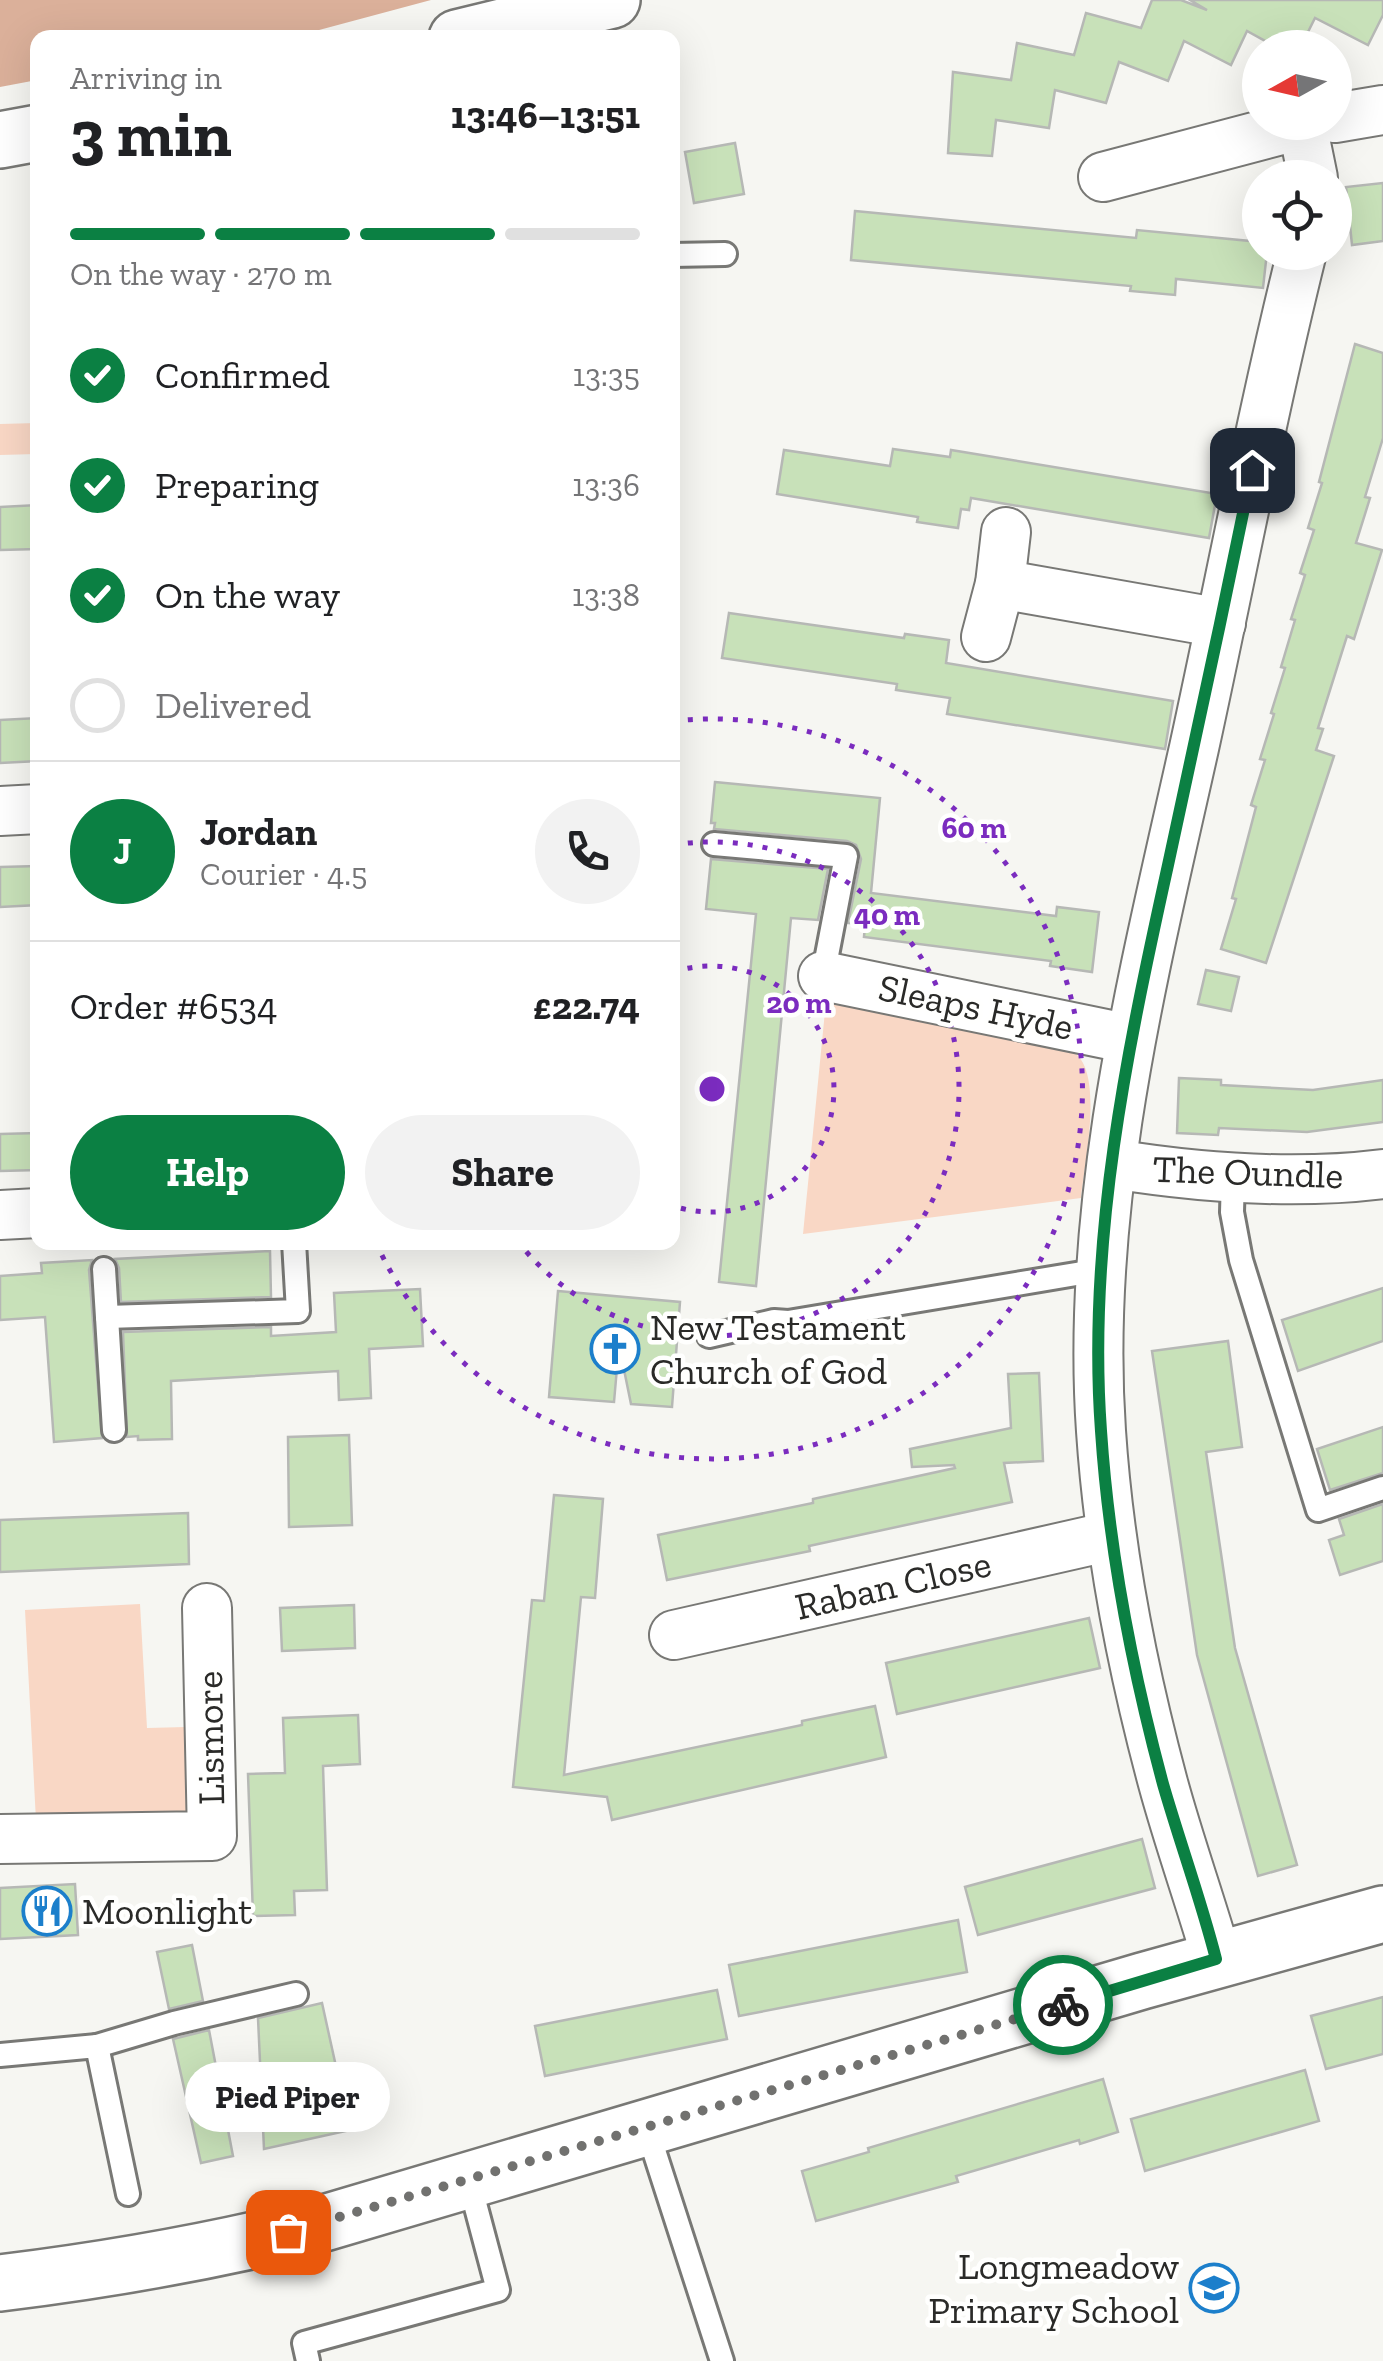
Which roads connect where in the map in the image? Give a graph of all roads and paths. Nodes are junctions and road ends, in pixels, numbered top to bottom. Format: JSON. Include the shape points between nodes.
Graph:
{"nodes":[{"id":1,"x":612,"y":0,"type":"edge"},
{"id":2,"x":489,"y":30,"type":"edge"},
{"id":3,"x":1383,"y":110,"type":"edge"},
{"id":4,"x":1352,"y":116,"type":"edge"},
{"id":5,"x":30,"y":134,"type":"edge"},
{"id":6,"x":0,"y":140,"type":"edge"},
{"id":7,"x":1246,"y":140,"type":"edge"},
{"id":8,"x":1103,"y":177,"type":"dead end"},
{"id":9,"x":726,"y":254,"type":"dead end"},
{"id":10,"x":680,"y":256,"type":"edge"},
{"id":11,"x":1298,"y":270,"type":"edge"},
{"id":12,"x":1006,"y":532,"type":"dead end"},
{"id":13,"x":1000,"y":584,"type":"junction"},
{"id":14,"x":1221,"y":623,"type":"junction"},
{"id":15,"x":986,"y":638,"type":"dead end"},
{"id":16,"x":30,"y":809,"type":"edge"},
{"id":17,"x":0,"y":811,"type":"edge"},
{"id":18,"x":714,"y":844,"type":"dead end"},
{"id":19,"x":823,"y":976,"type":"joint"},
{"id":20,"x":1130,"y":1039,"type":"junction"},
{"id":21,"x":1113,"y":1164,"type":"junction"},
{"id":22,"x":1383,"y":1174,"type":"edge"},
{"id":23,"x":1233,"y":1178,"type":"junction"},
{"id":24,"x":30,"y":1213,"type":"edge"},
{"id":25,"x":0,"y":1215,"type":"edge"},
{"id":26,"x":294,"y":1250,"type":"edge"},
{"id":27,"x":104,"y":1269,"type":"dead end"},
{"id":28,"x":1100,"y":1270,"type":"junction"},
{"id":29,"x":107,"y":1317,"type":"junction"},
{"id":30,"x":709,"y":1336,"type":"dead end"},
{"id":31,"x":114,"y":1430,"type":"dead end"},
{"id":32,"x":1383,"y":1488,"type":"edge"},
{"id":33,"x":1112,"y":1536,"type":"junction"},
{"id":34,"x":207,"y":1608,"type":"dead end"},
{"id":35,"x":674,"y":1635,"type":"dead end"},
{"id":36,"x":0,"y":1839,"type":"edge"},
{"id":37,"x":1383,"y":1914,"type":"edge"},
{"id":38,"x":1216,"y":1959,"type":"junction"},
{"id":39,"x":296,"y":1994,"type":"dead end"},
{"id":40,"x":97,"y":2046,"type":"junction"},
{"id":41,"x":0,"y":2055,"type":"edge"},
{"id":42,"x":647,"y":2128,"type":"junction"},
{"id":43,"x":468,"y":2180,"type":"junction"},
{"id":44,"x":128,"y":2194,"type":"dead end"},
{"id":45,"x":0,"y":2283,"type":"edge"},
{"id":46,"x":723,"y":2358,"type":"edge"},
{"id":47,"x":308,"y":2361,"type":"edge"}],
"edges":[{"from":1,"to":2,"type":"main road"},
{"from":3,"to":4,"type":"street"},
{"from":5,"to":6,"type":"main road"},
{"from":7,"to":8,"type":"street"},
{"from":9,"to":10,"type":"lane"},
{"from":11,"to":14,"type":"street"},
{"from":12,"to":13,"type":"street"},
{"from":13,"to":14,"type":"street"},
{"from":13,"to":15,"type":"street"},
{"from":14,"to":20,"type":"street"},
{"from":16,"to":17,"type":"street"},
{"from":18,"to":19,"type":"lane","via":[[846,856]]},
{"from":19,"to":20,"type":"street","name":"Sleaps Hyde"},
{"from":20,"to":21,"type":"street"},
{"from":21,"to":23,"type":"street","name":"The Oundle"},
{"from":21,"to":28,"type":"street"},
{"from":22,"to":23,"type":"street","name":"The Oundle"},
{"from":23,"to":32,"type":"lane","via":[[1241,1260],[1318,1510]]},
{"from":24,"to":25,"type":"street"},
{"from":26,"to":29,"type":"lane","via":[[298,1310]]},
{"from":27,"to":29,"type":"lane"},
{"from":28,"to":30,"type":"lane"},
{"from":28,"to":33,"type":"street","via":[[1101,1430]]},
{"from":29,"to":31,"type":"lane"},
{"from":33,"to":35,"type":"street","name":"Raban Close"},
{"from":33,"to":38,"type":"street","via":[[1155,1751]]},
{"from":34,"to":36,"type":"street","name":"Lismore","via":[[212,1836]]},
{"from":37,"to":38,"type":"main road"},
{"from":38,"to":42,"type":"main road"},
{"from":39,"to":40,"type":"lane"},
{"from":40,"to":41,"type":"lane"},
{"from":40,"to":44,"type":"lane"},
{"from":42,"to":43,"type":"main road"},
{"from":42,"to":46,"type":"lane"},
{"from":43,"to":45,"type":"main road","via":[[235,2246]]},
{"from":43,"to":47,"type":"lane","via":[[498,2290],[304,2344]]}]}
